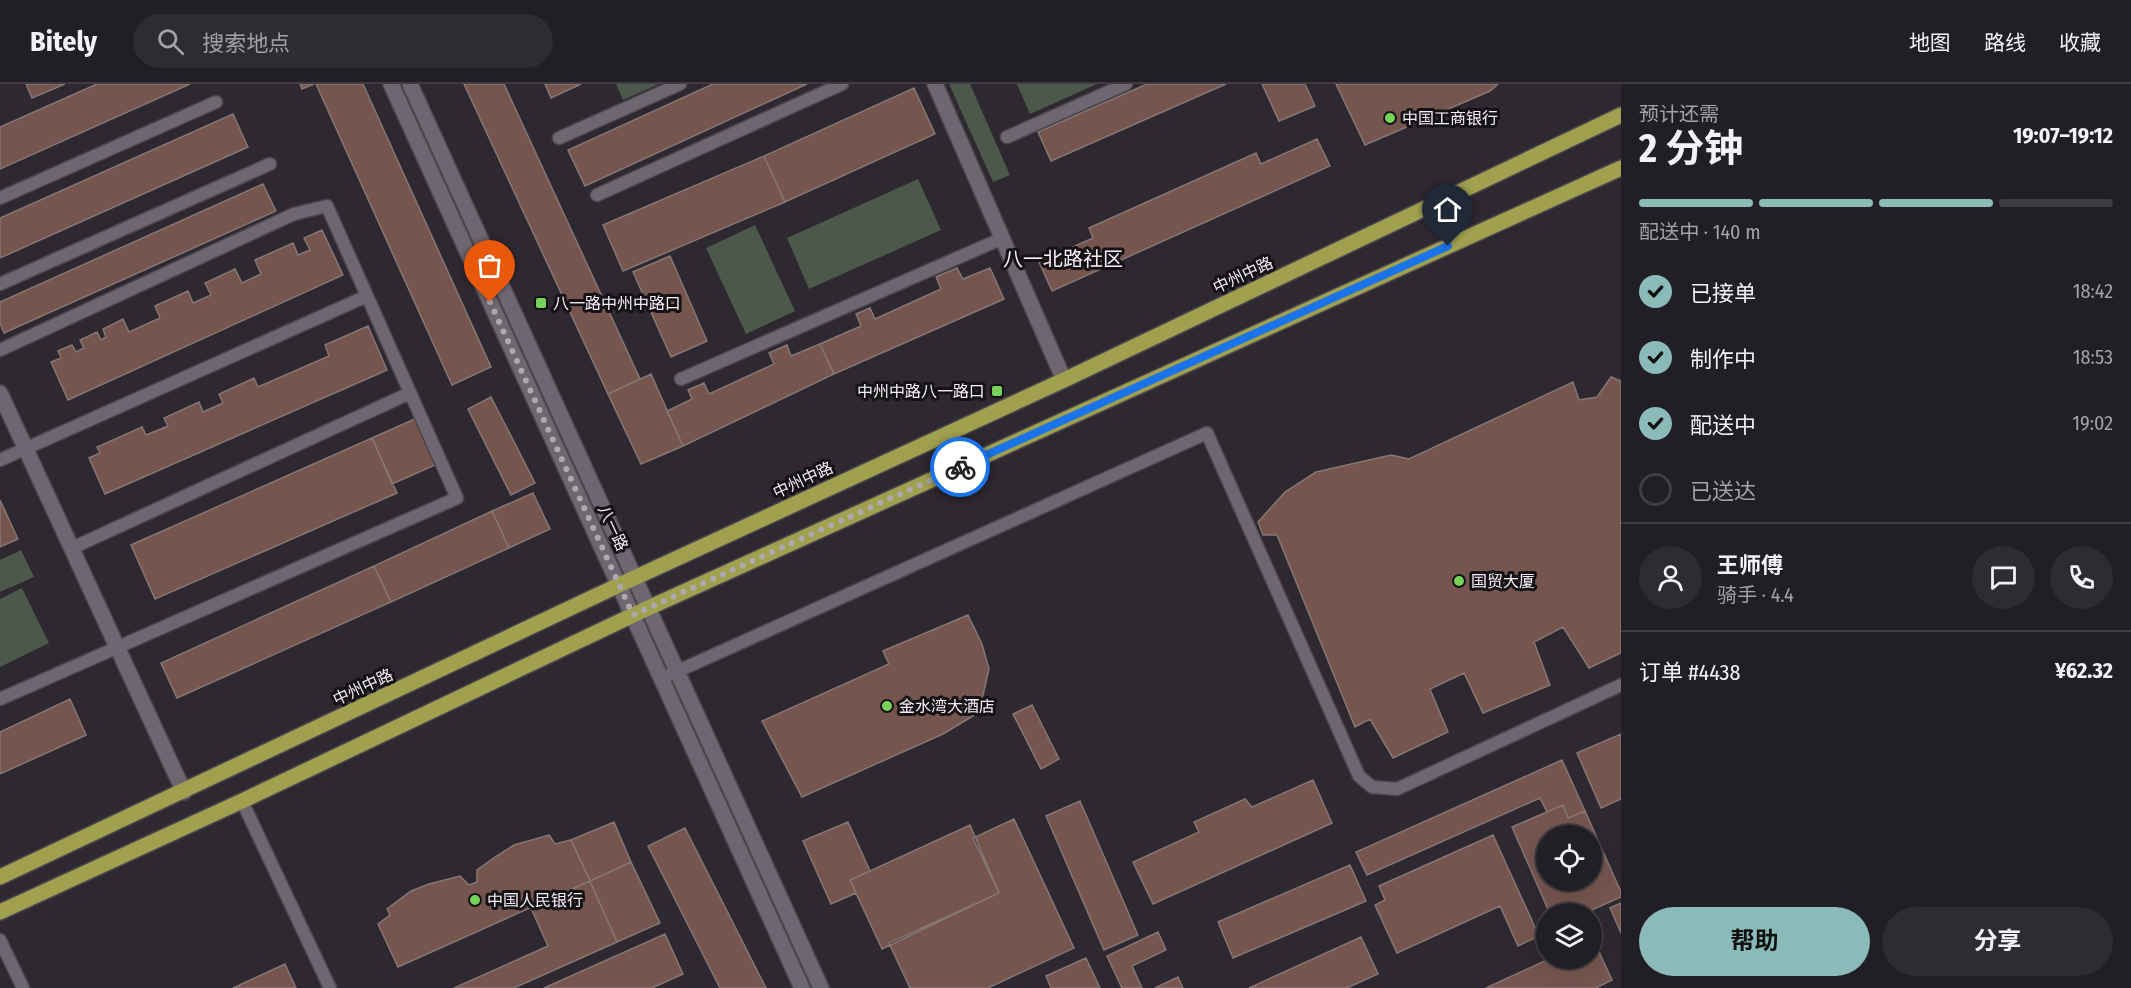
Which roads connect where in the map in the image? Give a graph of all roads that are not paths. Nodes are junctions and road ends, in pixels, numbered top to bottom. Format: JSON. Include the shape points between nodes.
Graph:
{"nodes":[{"id":1,"x":391,"y":84,"type":"edge"},
{"id":2,"x":410,"y":84,"type":"edge"},
{"id":3,"x":680,"y":84,"type":"edge"},
{"id":4,"x":842,"y":84,"type":"edge"},
{"id":5,"x":935,"y":84,"type":"edge"},
{"id":6,"x":1125,"y":84,"type":"edge"},
{"id":7,"x":216,"y":102,"type":"dead end"},
{"id":8,"x":1621,"y":115,"type":"edge"},
{"id":9,"x":1007,"y":137,"type":"dead end"},
{"id":10,"x":559,"y":138,"type":"dead end"},
{"id":11,"x":270,"y":164,"type":"dead end"},
{"id":12,"x":1621,"y":168,"type":"edge"},
{"id":13,"x":597,"y":195,"type":"dead end"},
{"id":14,"x":0,"y":198,"type":"edge"},
{"id":15,"x":1003,"y":238,"type":"junction"},
{"id":16,"x":0,"y":284,"type":"edge"},
{"id":17,"x":367,"y":296,"type":"junction"},
{"id":18,"x":0,"y":350,"type":"edge"},
{"id":19,"x":681,"y":379,"type":"dead end"},
{"id":20,"x":1064,"y":380,"type":"junction"},
{"id":21,"x":0,"y":393,"type":"edge"},
{"id":22,"x":410,"y":393,"type":"junction"},
{"id":23,"x":26,"y":449,"type":"junction"},
{"id":24,"x":0,"y":460,"type":"edge"},
{"id":25,"x":72,"y":548,"type":"junction"},
{"id":26,"x":635,"y":578,"type":"junction"},
{"id":27,"x":619,"y":585,"type":"junction"},
{"id":28,"x":648,"y":608,"type":"junction"},
{"id":29,"x":633,"y":615,"type":"junction"},
{"id":30,"x":118,"y":648,"type":"junction"},
{"id":31,"x":678,"y":671,"type":"junction"},
{"id":32,"x":662,"y":678,"type":"junction"},
{"id":33,"x":1621,"y":685,"type":"edge"},
{"id":34,"x":0,"y":699,"type":"edge"},
{"id":35,"x":184,"y":792,"type":"junction"},
{"id":36,"x":242,"y":801,"type":"junction"},
{"id":37,"x":0,"y":877,"type":"edge"},
{"id":38,"x":0,"y":912,"type":"edge"},
{"id":39,"x":0,"y":940,"type":"edge"},
{"id":40,"x":23,"y":988,"type":"edge"},
{"id":41,"x":330,"y":988,"type":"edge"},
{"id":42,"x":802,"y":988,"type":"edge"},
{"id":43,"x":821,"y":988,"type":"edge"}],
"edges":[{"from":1,"to":27,"type":"street","name":"八一路"},
{"from":2,"to":26,"type":"street","name":"八一路"},
{"from":3,"to":10,"type":"lane"},
{"from":4,"to":13,"type":"lane"},
{"from":5,"to":15,"type":"street"},
{"from":6,"to":9,"type":"lane"},
{"from":7,"to":14,"type":"lane"},
{"from":8,"to":20,"type":"main road","name":"中州中路"},
{"from":11,"to":16,"type":"lane"},
{"from":12,"to":28,"type":"main road"},
{"from":15,"to":19,"type":"lane"},
{"from":15,"to":20,"type":"street"},
{"from":17,"to":18,"type":"lane","via":[[327,206],[294,214]]},
{"from":17,"to":22,"type":"lane"},
{"from":17,"to":23,"type":"lane"},
{"from":20,"to":26,"type":"main road","name":"中州中路"},
{"from":21,"to":23,"type":"street"},
{"from":22,"to":25,"type":"lane"},
{"from":22,"to":30,"type":"lane","via":[[457,498]]},
{"from":23,"to":24,"type":"lane"},
{"from":23,"to":25,"type":"street"},
{"from":25,"to":30,"type":"street"},
{"from":26,"to":27,"type":"main road","name":"中州中路"},
{"from":26,"to":28,"type":"street","name":"八一路"},
{"from":27,"to":29,"type":"street","name":"八一路"},
{"from":27,"to":35,"type":"main road","name":"中州中路"},
{"from":28,"to":29,"type":"main road"},
{"from":28,"to":31,"type":"street","name":"八一路"},
{"from":29,"to":32,"type":"street","name":"八一路"},
{"from":29,"to":36,"type":"main road"},
{"from":30,"to":34,"type":"lane"},
{"from":30,"to":35,"type":"street"},
{"from":31,"to":32,"type":"lane"},
{"from":31,"to":33,"type":"lane","via":[[1207,433],[1359,776],[1372,787],[1397,789]]},
{"from":31,"to":43,"type":"street","name":"八一路"},
{"from":32,"to":42,"type":"street","name":"八一路"},
{"from":35,"to":37,"type":"main road","name":"中州中路"},
{"from":36,"to":38,"type":"main road"},
{"from":36,"to":41,"type":"lane"},
{"from":39,"to":40,"type":"lane"}]}
